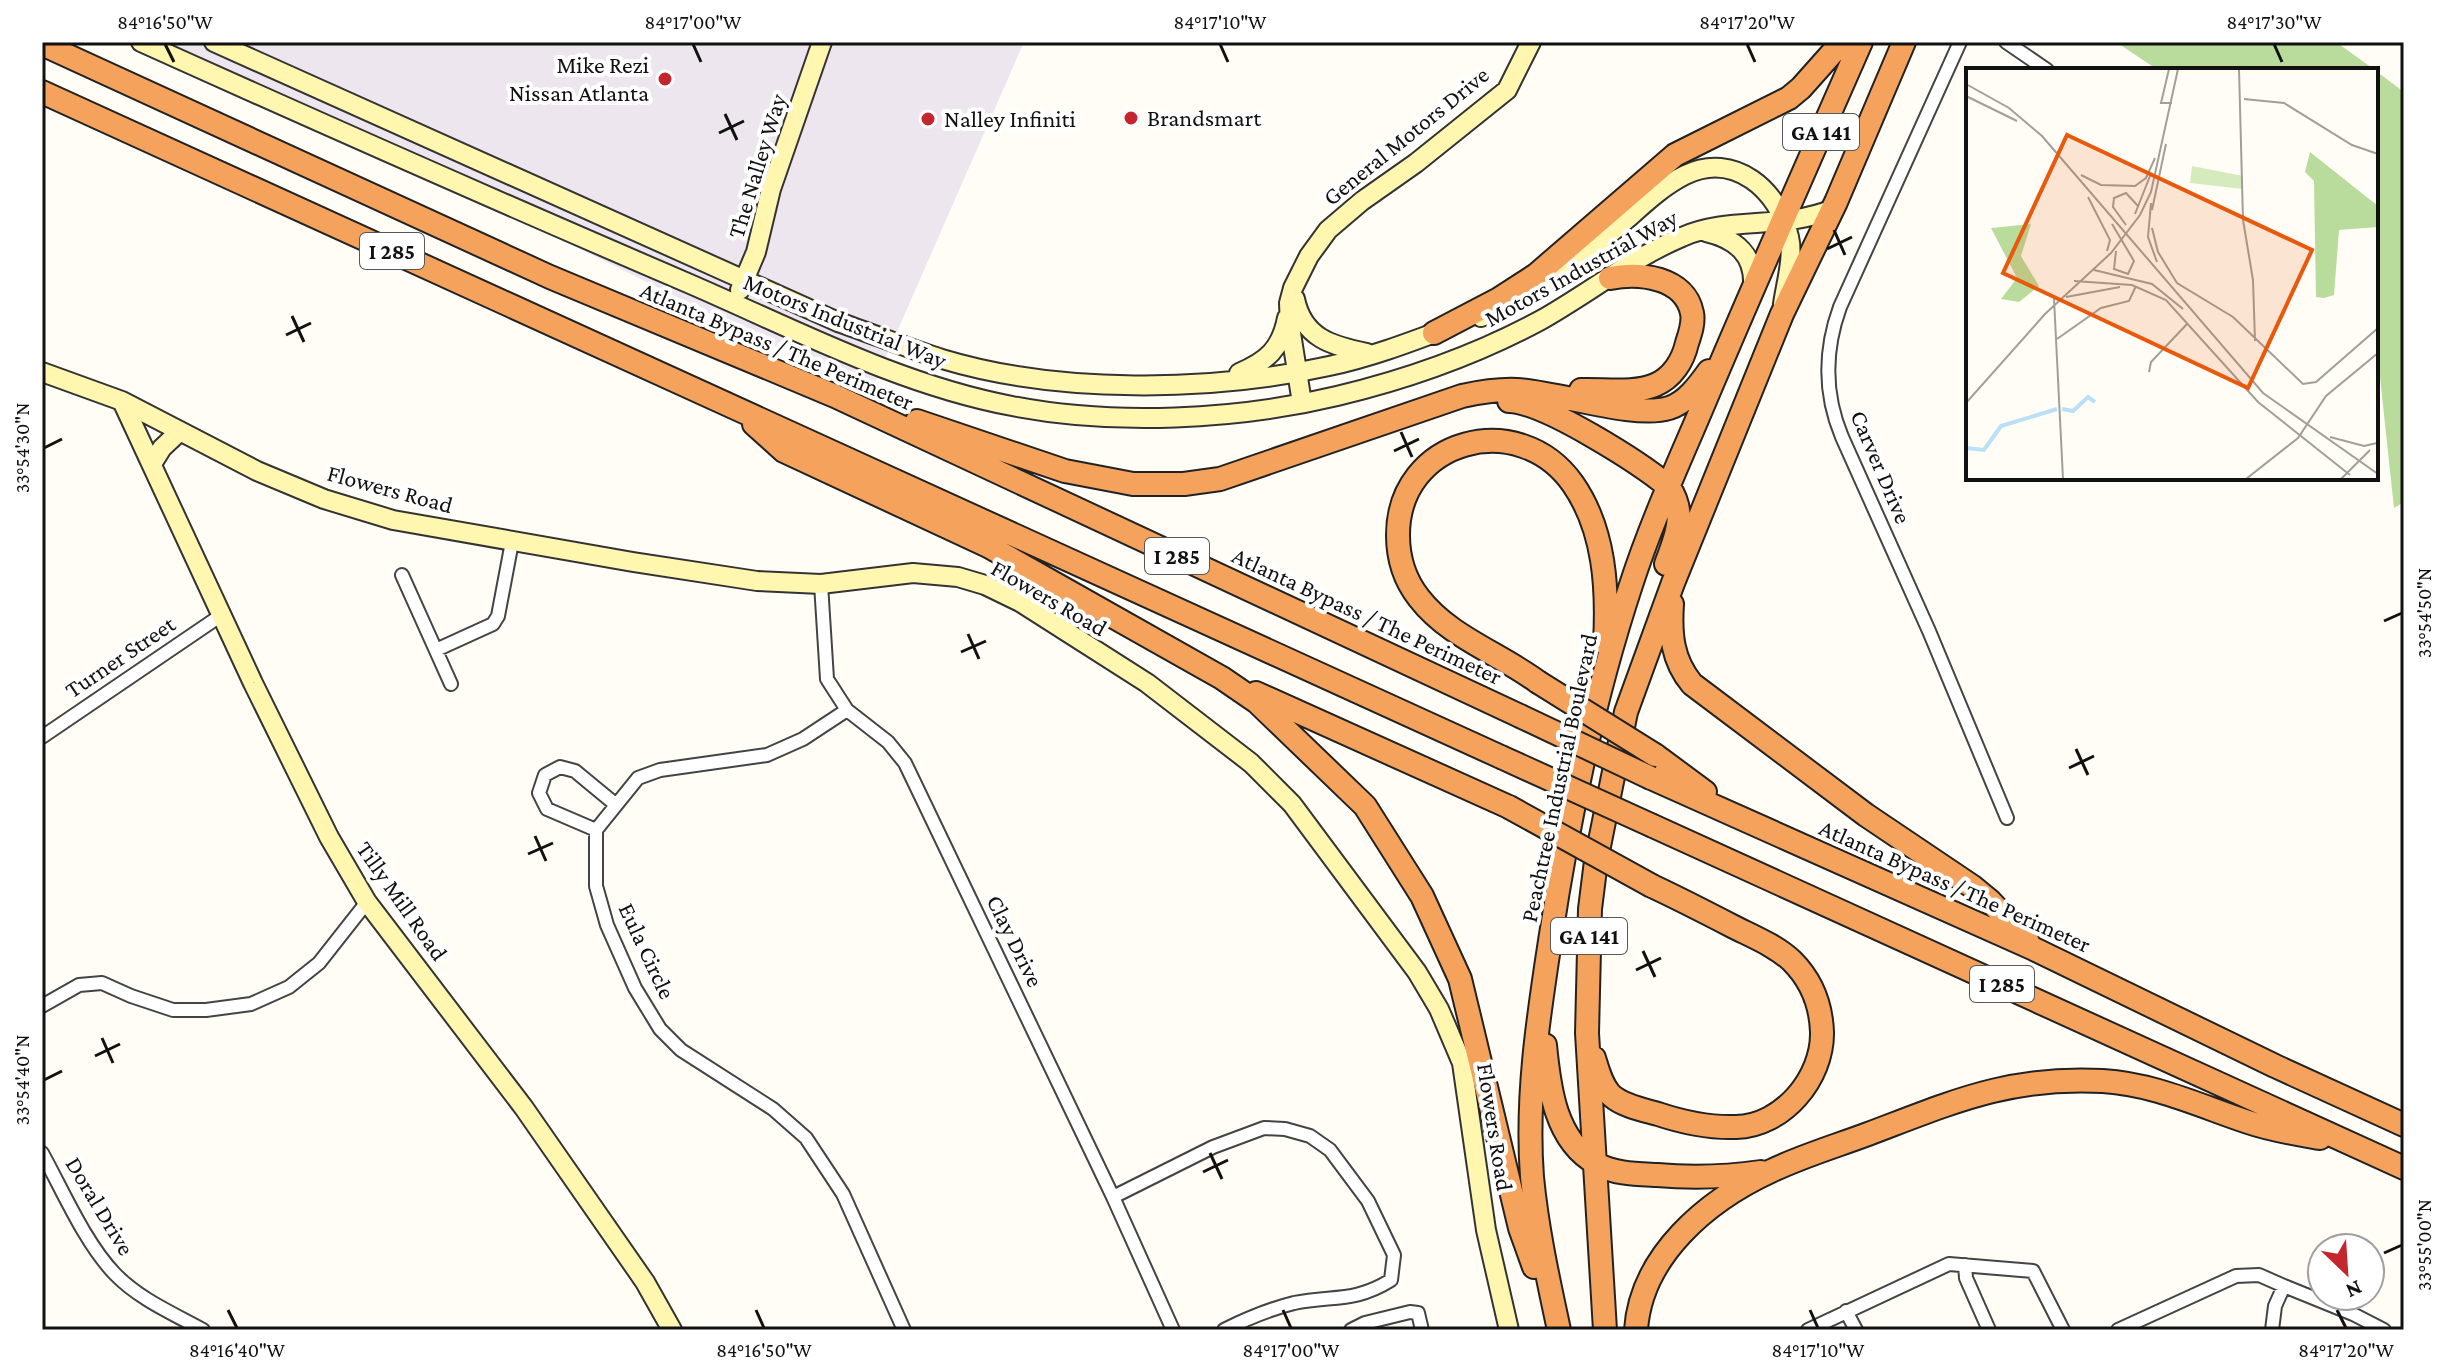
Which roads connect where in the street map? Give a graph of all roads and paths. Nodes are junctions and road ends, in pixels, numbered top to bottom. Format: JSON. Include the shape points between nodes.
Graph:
{"nodes":[{"id":1,"x":141,"y":42,"type":"edge"},
{"id":2,"x":214,"y":42,"type":"edge"},
{"id":3,"x":822,"y":42,"type":"edge"},
{"id":4,"x":1531,"y":42,"type":"edge"},
{"id":5,"x":1842,"y":42,"type":"edge"},
{"id":6,"x":1861,"y":42,"type":"edge"},
{"id":7,"x":1904,"y":42,"type":"edge"},
{"id":8,"x":1960,"y":42,"type":"edge"},
{"id":9,"x":2006,"y":42,"type":"edge"},
{"id":10,"x":42,"y":44,"type":"edge"},
{"id":11,"x":2044,"y":68,"type":"edge"},
{"id":12,"x":42,"y":92,"type":"edge"},
{"id":13,"x":1833,"y":209,"type":"junction"},
{"id":14,"x":1783,"y":223,"type":"junction"},
{"id":15,"x":1699,"y":230,"type":"junction"},
{"id":16,"x":1610,"y":278,"type":"junction"},
{"id":17,"x":744,"y":281,"type":"junction"},
{"id":18,"x":1753,"y":287,"type":"junction"},
{"id":19,"x":1291,"y":296,"type":"junction"},
{"id":20,"x":734,"y":303,"type":"junction"},
{"id":21,"x":1782,"y":314,"type":"junction"},
{"id":22,"x":1434,"y":333,"type":"junction"},
{"id":23,"x":1729,"y":345,"type":"junction"},
{"id":24,"x":1370,"y":353,"type":"junction"},
{"id":25,"x":42,"y":372,"type":"edge"},
{"id":26,"x":1296,"y":372,"type":"junction"},
{"id":27,"x":1221,"y":381,"type":"junction"},
{"id":28,"x":1519,"y":390,"type":"junction"},
{"id":29,"x":835,"y":396,"type":"junction"},
{"id":30,"x":122,"y":401,"type":"junction"},
{"id":31,"x":1302,"y":403,"type":"junction"},
{"id":32,"x":1421,"y":411,"type":"junction"},
{"id":33,"x":742,"y":412,"type":"junction"},
{"id":34,"x":180,"y":431,"type":"junction"},
{"id":35,"x":152,"y":464,"type":"junction"},
{"id":36,"x":1669,"y":487,"type":"junction"},
{"id":37,"x":512,"y":542,"type":"junction"},
{"id":38,"x":402,"y":575,"type":"dead end"},
{"id":39,"x":1673,"y":583,"type":"junction"},
{"id":40,"x":821,"y":584,"type":"junction"},
{"id":41,"x":223,"y":614,"type":"junction"},
{"id":42,"x":436,"y":650,"type":"junction"},
{"id":43,"x":1603,"y":677,"type":"junction"},
{"id":44,"x":1222,"y":678,"type":"junction"},
{"id":45,"x":451,"y":684,"type":"dead end"},
{"id":46,"x":847,"y":710,"type":"junction"},
{"id":47,"x":1626,"y":712,"type":"junction"},
{"id":48,"x":42,"y":737,"type":"edge"},
{"id":49,"x":615,"y":804,"type":"junction"},
{"id":50,"x":1738,"y":817,"type":"junction"},
{"id":51,"x":2007,"y":818,"type":"dead end"},
{"id":52,"x":596,"y":830,"type":"junction"},
{"id":53,"x":367,"y":902,"type":"junction"},
{"id":54,"x":2034,"y":949,"type":"junction"},
{"id":55,"x":1541,"y":1000,"type":"junction"},
{"id":56,"x":42,"y":1006,"type":"edge"},
{"id":57,"x":1587,"y":1033,"type":"junction"},
{"id":58,"x":2404,"y":1125,"type":"edge"},
{"id":59,"x":2350,"y":1144,"type":"junction"},
{"id":60,"x":42,"y":1153,"type":"edge"},
{"id":61,"x":1595,"y":1164,"type":"junction"},
{"id":62,"x":2404,"y":1168,"type":"edge"},
{"id":63,"x":1770,"y":1171,"type":"junction"},
{"id":64,"x":1113,"y":1197,"type":"junction"},
{"id":65,"x":1965,"y":1265,"type":"junction"},
{"id":66,"x":2284,"y":1286,"type":"junction"},
{"id":67,"x":1846,"y":1311,"type":"junction"},
{"id":68,"x":203,"y":1330,"type":"edge"},
{"id":69,"x":672,"y":1330,"type":"edge"},
{"id":70,"x":904,"y":1330,"type":"edge"},
{"id":71,"x":1173,"y":1330,"type":"edge"},
{"id":72,"x":1224,"y":1330,"type":"edge"},
{"id":73,"x":1351,"y":1330,"type":"edge"},
{"id":74,"x":1422,"y":1330,"type":"edge"},
{"id":75,"x":1509,"y":1330,"type":"edge"},
{"id":76,"x":1558,"y":1330,"type":"edge"},
{"id":77,"x":1605,"y":1330,"type":"edge"},
{"id":78,"x":1636,"y":1330,"type":"edge"},
{"id":79,"x":1808,"y":1330,"type":"edge"},
{"id":80,"x":1856,"y":1330,"type":"edge"},
{"id":81,"x":1989,"y":1330,"type":"edge"},
{"id":82,"x":2063,"y":1330,"type":"edge"},
{"id":83,"x":2118,"y":1330,"type":"edge"},
{"id":84,"x":2272,"y":1330,"type":"edge"},
{"id":85,"x":2384,"y":1330,"type":"edge"}],
"edges":[{"from":1,"to":20,"type":"main road","name":"Motors Industrial Way"},
{"from":2,"to":17,"type":"main road","name":"Motors Industrial Way"},
{"from":3,"to":17,"type":"main road","name":"The Nalley Way"},
{"from":4,"to":19,"type":"main road","name":"General Motors Drive","via":[[1507,90],[1328,230]]},
{"from":5,"to":22,"type":"highway","via":[[1789,98],[1675,155],[1536,275]]},
{"from":6,"to":14,"type":"highway","name":"Peachtree Industrial Boulevard","number":"GA 141"},
{"from":7,"to":13,"type":"highway","number":"GA 141"},
{"from":8,"to":51,"type":"street","name":"Carver Drive","via":[[1840,307],[1829,345],[1828,386],[1842,437]]},
{"from":9,"to":11,"type":"street"},
{"from":10,"to":29,"type":"highway","name":"Atlanta Bypass / The Perimeter","number":"I 285","via":[[550,277]]},
{"from":12,"to":33,"type":"highway","number":"I 285"},
{"from":13,"to":14,"type":"main road","name":"Motors Industrial Way"},
{"from":13,"to":21,"type":"highway","number":"GA 141"},
{"from":14,"to":15,"type":"main road","name":"Motors Industrial Way"},
{"from":14,"to":18,"type":"highway","name":"Peachtree Industrial Boulevard","number":"GA 141"},
{"from":14,"to":21,"type":"main road","name":"Motors Industrial Way","via":[[1790,251]]},
{"from":14,"to":22,"type":"main road","name":"Motors Industrial Way","via":[[1766,189],[1755,180],[1721,169],[1688,173],[1531,295]]},
{"from":15,"to":16,"type":"main road","name":"Motors Industrial Way"},
{"from":15,"to":18,"type":"main road","via":[[1742,248],[1754,272]]},
{"from":16,"to":28,"type":"highway","via":[[1660,280],[1686,300],[1692,327],[1673,373],[1641,389]]},
{"from":16,"to":31,"type":"main road","name":"Motors Industrial Way","via":[[1479,350],[1408,376]]},
{"from":17,"to":20,"type":"main road","name":"The Nalley Way"},
{"from":17,"to":27,"type":"main road","name":"Motors Industrial Way","via":[[838,322],[944,359],[1004,372],[1165,387]]},
{"from":18,"to":23,"type":"highway","name":"Peachtree Industrial Boulevard","number":"GA 141"},
{"from":19,"to":24,"type":"main road","via":[[1319,339]]},
{"from":19,"to":26,"type":"main road"},
{"from":19,"to":27,"type":"main road","name":"General Motors Drive","via":[[1276,348],[1262,363]]},
{"from":20,"to":31,"type":"main road","name":"Motors Industrial Way","via":[[914,379],[1011,406],[1079,415],[1169,416]]},
{"from":21,"to":39,"type":"highway","number":"GA 141"},
{"from":22,"to":24,"type":"main road","name":"Motors Industrial Way"},
{"from":23,"to":28,"type":"highway","via":[[1695,390],[1672,408],[1636,409]]},
{"from":23,"to":36,"type":"highway","name":"Peachtree Industrial Boulevard","number":"GA 141"},
{"from":24,"to":26,"type":"main road","name":"Motors Industrial Way"},
{"from":25,"to":30,"type":"main road","name":"Flowers Road"},
{"from":26,"to":27,"type":"main road","name":"Motors Industrial Way"},
{"from":26,"to":31,"type":"main road"},
{"from":28,"to":32,"type":"highway","via":[[1462,396]]},
{"from":29,"to":32,"type":"highway","via":[[1065,471],[1133,484],[1220,479]]},
{"from":29,"to":50,"type":"highway","name":"Atlanta Bypass / The Perimeter","number":"I 285","bridge":true},
{"from":30,"to":34,"type":"main road","name":"Flowers Road"},
{"from":30,"to":35,"type":"main road","name":"Tilly Mill Road"},
{"from":32,"to":36,"type":"highway","via":[[1476,400],[1520,402],[1564,420]]},
{"from":33,"to":44,"type":"highway","via":[[784,451],[988,546]]},
{"from":33,"to":59,"type":"highway","number":"I 285","bridge":true},
{"from":34,"to":35,"type":"main road"},
{"from":34,"to":37,"type":"main road","name":"Flowers Road","via":[[257,471],[355,509]]},
{"from":35,"to":41,"type":"main road","name":"Tilly Mill Road"},
{"from":36,"to":43,"type":"highway","name":"Peachtree Industrial Boulevard","number":"GA 141"},
{"from":36,"to":47,"type":"highway","via":[[1680,524],[1635,655]]},
{"from":37,"to":40,"type":"main road","name":"Flowers Road","via":[[757,581]]},
{"from":37,"to":42,"type":"street","via":[[493,624]]},
{"from":38,"to":42,"type":"street"},
{"from":39,"to":47,"type":"highway","number":"GA 141"},
{"from":39,"to":54,"type":"highway","via":[[1673,645],[1692,684],[1866,815],[1973,887]]},
{"from":40,"to":46,"type":"street","name":"Clay Drive","via":[[827,679]]},
{"from":40,"to":75,"type":"main road","name":"Flowers Road","via":[[939,574],[972,581],[1020,602],[1147,683],[1273,783],[1310,826],[1439,1009],[1462,1063],[1486,1230]]},
{"from":41,"to":48,"type":"street","name":"Turner Street"},
{"from":41,"to":53,"type":"main road","name":"Tilly Mill Road","via":[[329,837]]},
{"from":42,"to":45,"type":"street"},
{"from":43,"to":50,"type":"highway","bridge":true,"via":[[1605,581],[1594,528],[1563,472],[1531,449],[1507,441],[1468,443],[1432,462],[1406,497],[1398,525],[1401,563],[1419,598],[1473,643],[1655,755]]},
{"from":43,"to":55,"type":"highway","name":"Peachtree Industrial Boulevard","number":"GA 141","via":[[1559,878]]},
{"from":44,"to":57,"type":"highway","bridge":true,"via":[[1509,807],[1778,950],[1804,974],[1819,1003],[1822,1042],[1811,1078],[1795,1099],[1738,1128],[1668,1118],[1613,1097]]},
{"from":44,"to":76,"type":"highway","via":[[1257,702],[1365,806],[1422,896],[1460,979],[1520,1228]]},
{"from":46,"to":49,"type":"street","via":[[767,755],[660,770],[638,778]]},
{"from":46,"to":64,"type":"street","name":"Clay Drive","via":[[888,742],[905,763]]},
{"from":47,"to":57,"type":"highway","number":"GA 141","via":[[1590,909]]},
{"from":49,"to":52,"type":"street"},
{"from":49,"to":52,"type":"street","via":[[575,771],[560,767],[545,775],[539,793],[547,809]]},
{"from":50,"to":54,"type":"highway","name":"Atlanta Bypass / The Perimeter","number":"I 285"},
{"from":52,"to":70,"type":"street","name":"Eula Circle","via":[[596,886],[607,925],[660,1029],[681,1050],[773,1109],[806,1138],[843,1194]]},
{"from":53,"to":56,"type":"street","via":[[319,963],[289,987],[251,1004],[173,1010],[102,983],[79,985]]},
{"from":53,"to":69,"type":"main road","name":"Tilly Mill Road","via":[[532,1119],[645,1282]]},
{"from":54,"to":58,"type":"highway","name":"Atlanta Bypass / The Perimeter","number":"I 285"},
{"from":55,"to":61,"type":"highway","via":[[1557,1114],[1570,1138]]},
{"from":55,"to":76,"type":"highway","name":"Peachtree Industrial Boulevard","number":"GA 141","via":[[1532,1085],[1532,1175]]},
{"from":57,"to":61,"type":"highway","number":"GA 141"},
{"from":59,"to":62,"type":"highway","number":"I 285"},
{"from":59,"to":63,"type":"highway","via":[[2250,1123],[2141,1087],[2043,1081],[1974,1094]]},
{"from":60,"to":68,"type":"street","name":"Doral Drive","via":[[115,1274]]},
{"from":61,"to":63,"type":"highway","via":[[1677,1177]]},
{"from":61,"to":77,"type":"highway","number":"GA 141"},
{"from":63,"to":78,"type":"highway","via":[[1721,1200],[1666,1251],[1651,1277]]},
{"from":64,"to":71,"type":"street","name":"Clay Drive"},
{"from":64,"to":72,"type":"street","via":[[1264,1128],[1310,1136],[1330,1150],[1368,1201],[1394,1255],[1391,1280],[1371,1292],[1296,1303]]},
{"from":65,"to":67,"type":"street","via":[[1949,1264]]},
{"from":65,"to":81,"type":"street"},
{"from":65,"to":82,"type":"street","via":[[2033,1271]]},
{"from":66,"to":83,"type":"street","via":[[2259,1275],[2236,1276]]},
{"from":66,"to":84,"type":"street"},
{"from":66,"to":85,"type":"street"},
{"from":67,"to":79,"type":"street"},
{"from":67,"to":80,"type":"street"},
{"from":73,"to":74,"type":"street","via":[[1410,1312],[1418,1313]]}]}
